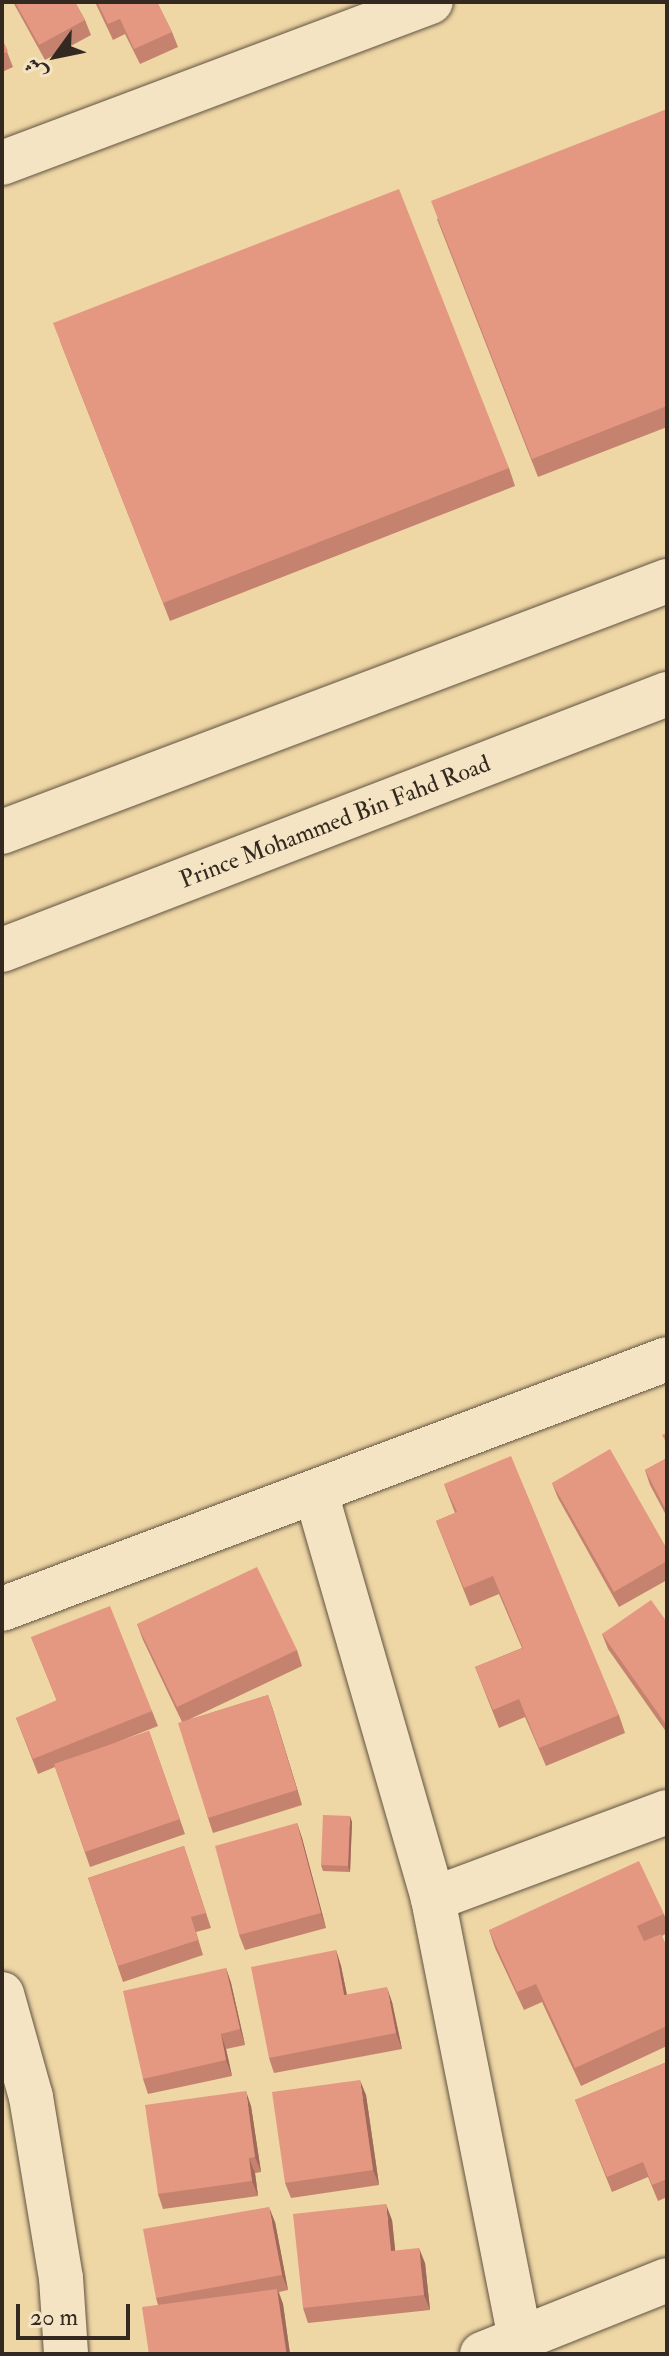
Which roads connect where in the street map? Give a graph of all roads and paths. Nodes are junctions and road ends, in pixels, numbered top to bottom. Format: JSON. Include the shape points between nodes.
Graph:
{"nodes":[{"id":1,"x":431,"y":2,"type":"edge"},
{"id":2,"x":2,"y":163,"type":"edge"},
{"id":3,"x":667,"y":581,"type":"edge"},
{"id":4,"x":667,"y":694,"type":"edge"},
{"id":5,"x":2,"y":832,"type":"edge"},
{"id":6,"x":2,"y":950,"type":"edge"},
{"id":7,"x":667,"y":1359,"type":"edge"},
{"id":8,"x":316,"y":1493,"type":"junction"},
{"id":9,"x":2,"y":1609,"type":"edge"},
{"id":10,"x":667,"y":1812,"type":"edge"},
{"id":11,"x":433,"y":1899,"type":"junction"},
{"id":12,"x":2,"y":1994,"type":"edge"},
{"id":13,"x":667,"y":2280,"type":"edge"},
{"id":14,"x":501,"y":2346,"type":"edge"},
{"id":15,"x":66,"y":2354,"type":"edge"}],
"edges":[{"from":1,"to":2,"type":"street"},
{"from":3,"to":5,"type":"street"},
{"from":4,"to":6,"type":"street","name":"Prince Mohammed Bin Fahd Road"},
{"from":7,"to":8,"type":"street"},
{"from":8,"to":9,"type":"street"},
{"from":8,"to":11,"type":"street"},
{"from":10,"to":11,"type":"street"},
{"from":11,"to":14,"type":"street"},
{"from":12,"to":15,"type":"street","via":[[31,2097],[61,2278]]},
{"from":13,"to":14,"type":"street"}]}
